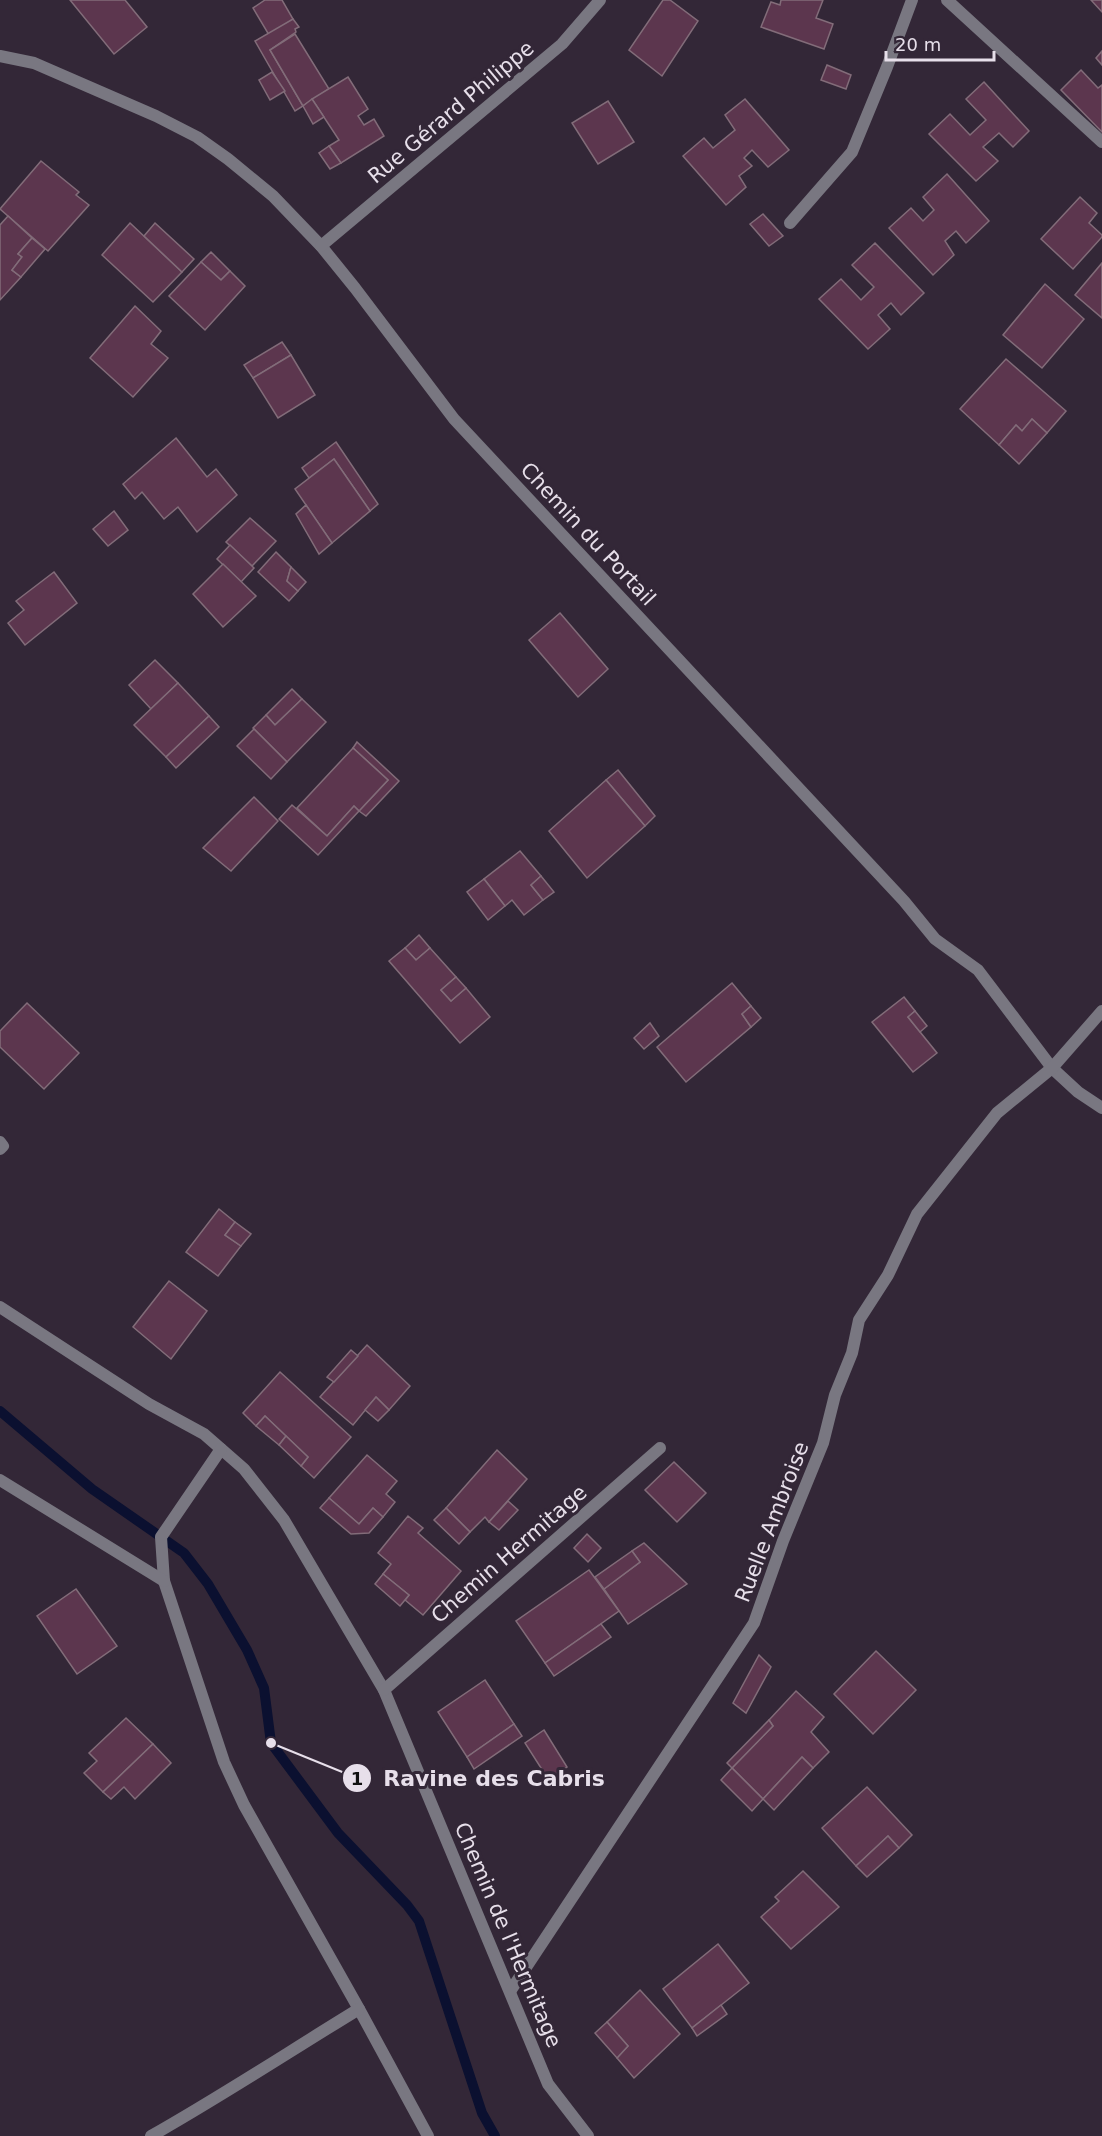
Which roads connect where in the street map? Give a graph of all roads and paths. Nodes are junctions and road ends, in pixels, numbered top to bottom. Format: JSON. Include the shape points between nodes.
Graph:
{"nodes":[{"id":1,"x":600,"y":0,"type":"edge"},
{"id":2,"x":912,"y":0,"type":"edge"},
{"id":3,"x":947,"y":0,"type":"edge"},
{"id":4,"x":0,"y":56,"type":"edge"},
{"id":5,"x":1102,"y":142,"type":"edge"},
{"id":6,"x":790,"y":222,"type":"dead end"},
{"id":7,"x":321,"y":246,"type":"junction"},
{"id":8,"x":1102,"y":1011,"type":"edge"},
{"id":9,"x":1052,"y":1068,"type":"junction"},
{"id":10,"x":1102,"y":1108,"type":"edge"},
{"id":11,"x":0,"y":1142,"type":"edge"},
{"id":12,"x":0,"y":1149,"type":"edge"},
{"id":13,"x":0,"y":1307,"type":"edge"},
{"id":14,"x":660,"y":1448,"type":"dead end"},
{"id":15,"x":221,"y":1449,"type":"junction"},
{"id":16,"x":0,"y":1479,"type":"edge"},
{"id":17,"x":164,"y":1581,"type":"junction"},
{"id":18,"x":384,"y":1690,"type":"junction"},
{"id":19,"x":511,"y":1990,"type":"junction"},
{"id":20,"x":359,"y":2009,"type":"junction"},
{"id":21,"x":151,"y":2136,"type":"edge"},
{"id":22,"x":428,"y":2136,"type":"edge"},
{"id":23,"x":588,"y":2136,"type":"edge"}],
"edges":[{"from":1,"to":7,"type":"street","name":"Rue Gérard Philippe","via":[[562,44]]},
{"from":2,"to":6,"type":"street","via":[[852,152]]},
{"from":3,"to":5,"type":"street"},
{"from":4,"to":7,"type":"street","name":"Chemin du Portail","via":[[34,63],[197,137],[273,196]]},
{"from":7,"to":9,"type":"street","name":"Chemin du Portail","via":[[454,419],[904,901],[935,939],[978,970]]},
{"from":8,"to":9,"type":"street","name":"Ruelle Ambroise"},
{"from":9,"to":10,"type":"street","name":"Chemin du Portail"},
{"from":9,"to":19,"type":"street","name":"Ruelle Ambroise","via":[[997,1113],[917,1214],[888,1275],[859,1320],[823,1443],[754,1623]]},
{"from":11,"to":12,"type":"street"},
{"from":13,"to":15,"type":"street","name":"Chemin de l'Hermitage","via":[[149,1404],[204,1434]]},
{"from":14,"to":18,"type":"street","name":"Chemin Hermitage"},
{"from":15,"to":17,"type":"street","via":[[161,1537]]},
{"from":15,"to":18,"type":"street","name":"Chemin de l'Hermitage","via":[[244,1469],[284,1520]]},
{"from":16,"to":17,"type":"street"},
{"from":17,"to":20,"type":"street","via":[[224,1762],[244,1805]]},
{"from":18,"to":19,"type":"street","name":"Chemin de l'Hermitage"},
{"from":19,"to":23,"type":"street","name":"Chemin de l'Hermitage","via":[[548,2084]]},
{"from":20,"to":21,"type":"street"},
{"from":20,"to":22,"type":"street"}]}
